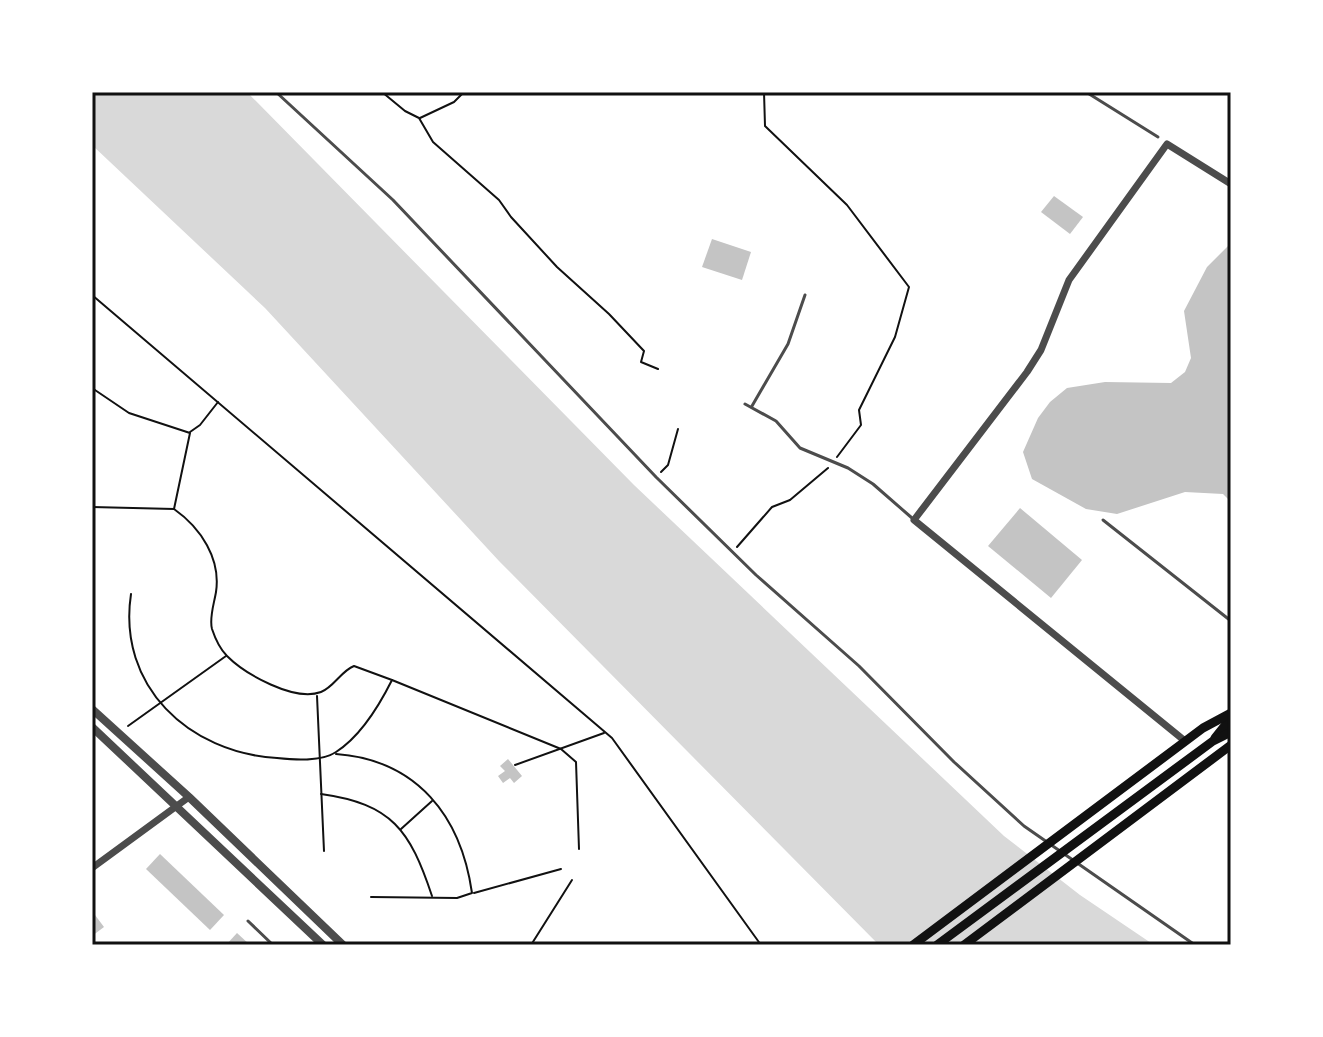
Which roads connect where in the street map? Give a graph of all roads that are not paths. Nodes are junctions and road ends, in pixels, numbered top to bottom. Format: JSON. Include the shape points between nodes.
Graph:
{"nodes":[{"id":1,"x":276,"y":92,"type":"edge"},
{"id":2,"x":1086,"y":92,"type":"edge"},
{"id":3,"x":1158,"y":137,"type":"dead end"},
{"id":4,"x":1231,"y":184,"type":"edge"},
{"id":5,"x":805,"y":295,"type":"dead end"},
{"id":6,"x":745,"y":404,"type":"dead end"},
{"id":7,"x":752,"y":408,"type":"junction"},
{"id":8,"x":914,"y":520,"type":"junction"},
{"id":9,"x":1103,"y":520,"type":"dead end"},
{"id":10,"x":1231,"y":621,"type":"edge"},
{"id":11,"x":92,"y":709,"type":"edge"},
{"id":12,"x":1231,"y":716,"type":"edge"},
{"id":13,"x":92,"y":727,"type":"edge"},
{"id":14,"x":1231,"y":732,"type":"edge"},
{"id":15,"x":1185,"y":741,"type":"junction"},
{"id":16,"x":1213,"y":741,"type":"junction"},
{"id":17,"x":1231,"y":745,"type":"edge"},
{"id":18,"x":189,"y":797,"type":"junction"},
{"id":19,"x":177,"y":806,"type":"junction"},
{"id":20,"x":92,"y":868,"type":"edge"},
{"id":21,"x":248,"y":921,"type":"dead end"},
{"id":22,"x":273,"y":945,"type":"edge"},
{"id":23,"x":323,"y":945,"type":"edge"},
{"id":24,"x":343,"y":945,"type":"edge"},
{"id":25,"x":913,"y":945,"type":"edge"},
{"id":26,"x":937,"y":945,"type":"edge"},
{"id":27,"x":964,"y":945,"type":"edge"},
{"id":28,"x":1195,"y":945,"type":"edge"}],
"edges":[{"from":1,"to":28,"type":"lane","via":[[393,200],[732,553],[859,666],[954,762],[1024,826]]},
{"from":2,"to":3,"type":"lane"},
{"from":4,"to":8,"type":"street","via":[[1167,144],[1069,280],[1027,372]]},
{"from":5,"to":7,"type":"lane","via":[[788,344]]},
{"from":6,"to":7,"type":"lane"},
{"from":7,"to":8,"type":"lane","via":[[776,421],[800,448],[873,484]]},
{"from":8,"to":15,"type":"street"},
{"from":9,"to":10,"type":"lane"},
{"from":11,"to":18,"type":"street"},
{"from":12,"to":15,"type":"main road"},
{"from":12,"to":16,"type":"main road"},
{"from":13,"to":19,"type":"street"},
{"from":14,"to":16,"type":"main road"},
{"from":15,"to":25,"type":"main road"},
{"from":16,"to":26,"type":"main road"},
{"from":17,"to":27,"type":"main road"},
{"from":18,"to":19,"type":"street"},
{"from":18,"to":24,"type":"street"},
{"from":19,"to":20,"type":"street"},
{"from":19,"to":23,"type":"street"},
{"from":21,"to":22,"type":"lane"}]}
